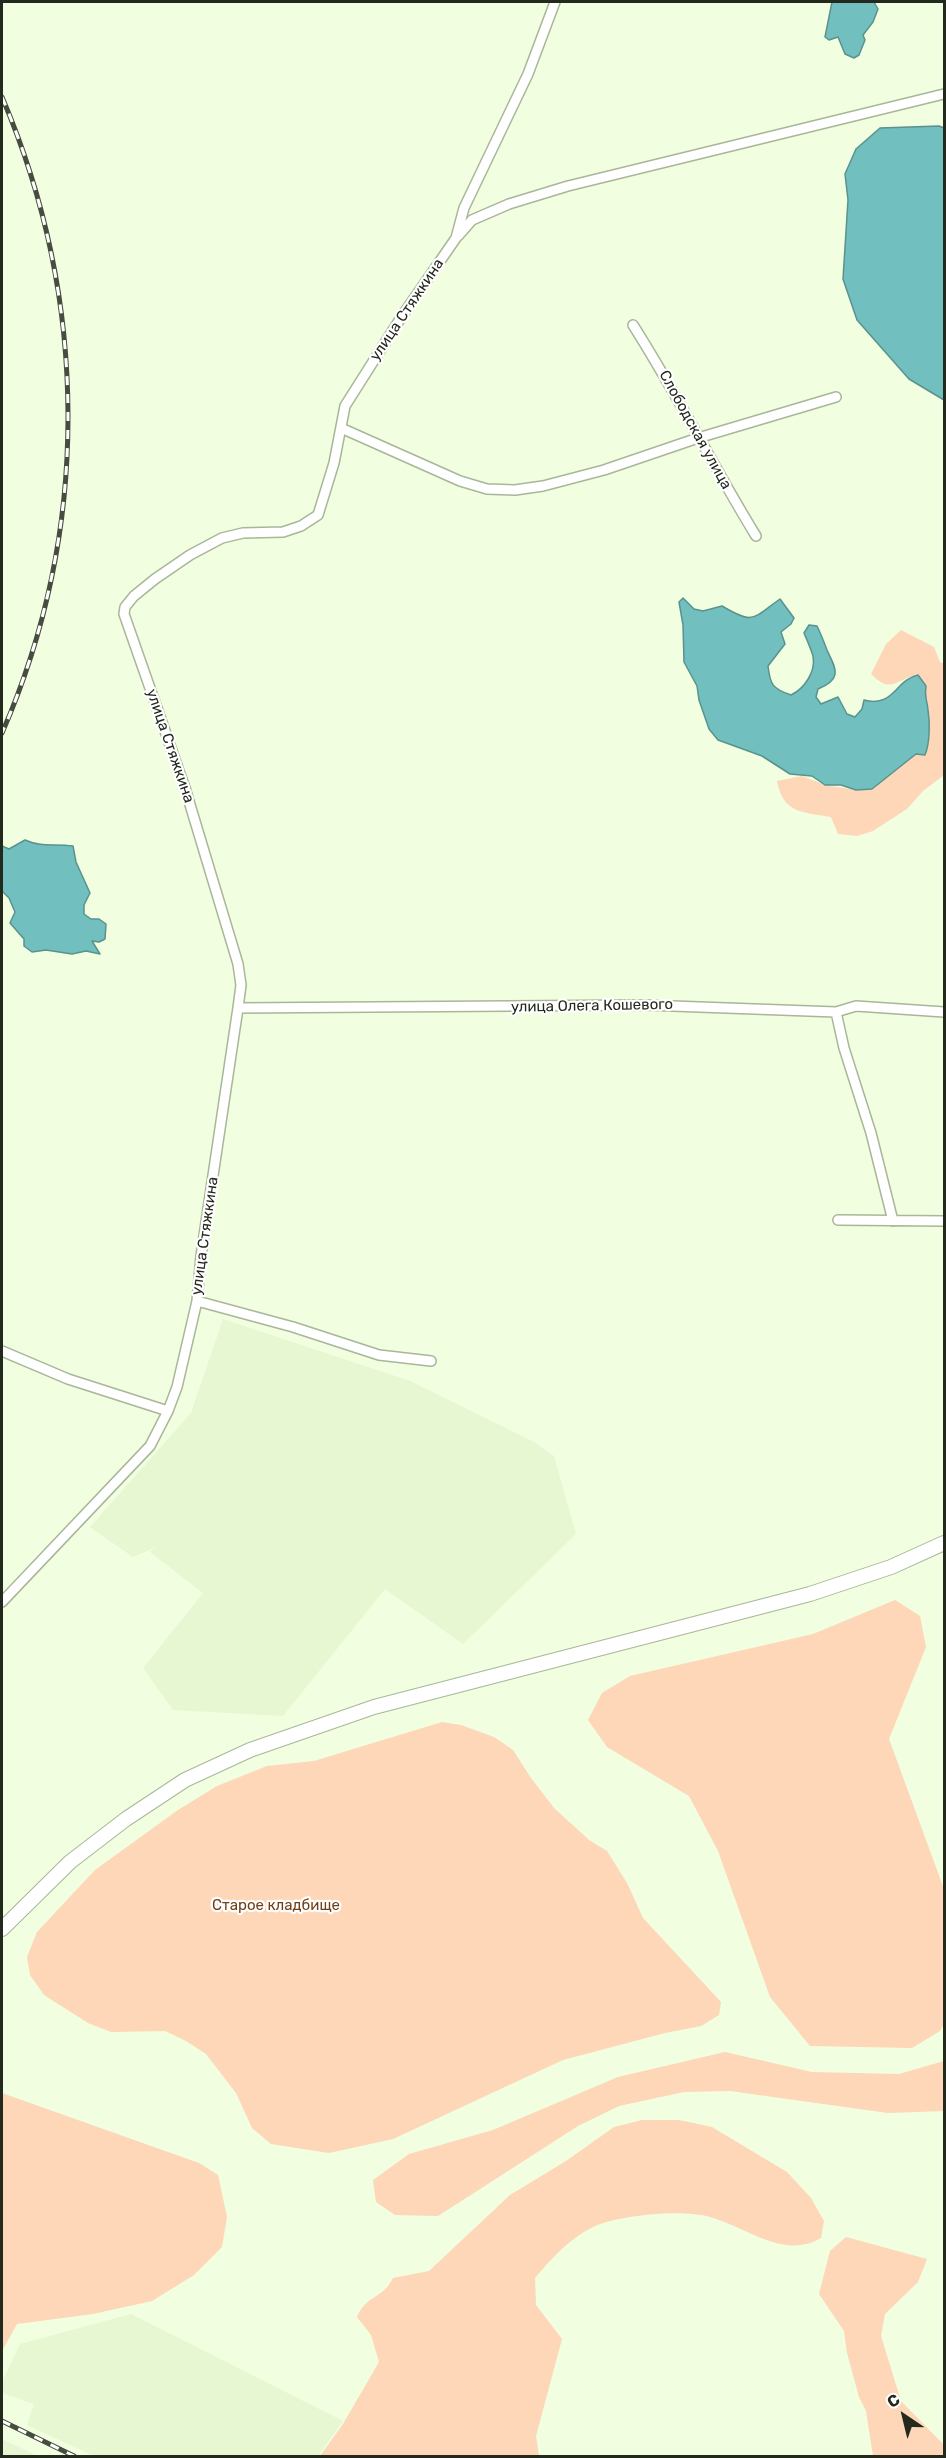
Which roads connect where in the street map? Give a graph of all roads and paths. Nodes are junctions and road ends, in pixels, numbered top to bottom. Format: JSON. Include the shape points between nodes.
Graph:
{"nodes":[{"id":1,"x":555,"y":2,"type":"edge"},
{"id":2,"x":945,"y":93,"type":"edge"},
{"id":3,"x":456,"y":238,"type":"junction"},
{"id":4,"x":633,"y":325,"type":"dead end"},
{"id":5,"x":836,"y":397,"type":"dead end"},
{"id":6,"x":341,"y":428,"type":"junction"},
{"id":7,"x":698,"y":438,"type":"junction"},
{"id":8,"x":756,"y":536,"type":"dead end"},
{"id":9,"x":238,"y":1008,"type":"junction"},
{"id":10,"x":836,"y":1012,"type":"junction"},
{"id":11,"x":945,"y":1012,"type":"edge"},
{"id":12,"x":838,"y":1220,"type":"dead end"},
{"id":13,"x":893,"y":1221,"type":"junction"},
{"id":14,"x":945,"y":1221,"type":"edge"},
{"id":15,"x":197,"y":1301,"type":"junction"},
{"id":16,"x":2,"y":1351,"type":"edge"},
{"id":17,"x":431,"y":1361,"type":"dead end"},
{"id":18,"x":168,"y":1411,"type":"junction"},
{"id":19,"x":945,"y":1543,"type":"edge"},
{"id":20,"x":2,"y":1602,"type":"edge"},
{"id":21,"x":2,"y":1929,"type":"edge"}],
"edges":[{"from":1,"to":3,"type":"street","name":"улица Стяжкина","via":[[528,74],[464,207]]},
{"from":2,"to":3,"type":"street","via":[[568,186],[472,220]]},
{"from":3,"to":6,"type":"street","name":"улица Стяжкина","via":[[345,406]]},
{"from":4,"to":7,"type":"street","name":"Слободская улица"},
{"from":5,"to":7,"type":"street"},
{"from":6,"to":7,"type":"street","via":[[460,481],[506,490],[565,481]]},
{"from":6,"to":9,"type":"street","name":"улица Стяжкина","via":[[318,515],[284,532],[222,538],[155,579],[124,607],[185,788],[238,964]]},
{"from":7,"to":8,"type":"street","name":"Слободская улица"},
{"from":9,"to":10,"type":"street","name":"улица Олега Кошевого","via":[[645,1005]]},
{"from":9,"to":15,"type":"street","name":"улица Стяжкина"},
{"from":10,"to":11,"type":"street","name":"улица Олега Кошевого","via":[[856,1006]]},
{"from":10,"to":13,"type":"street"},
{"from":12,"to":13,"type":"street"},
{"from":13,"to":14,"type":"street"},
{"from":15,"to":17,"type":"street","via":[[379,1355]]},
{"from":15,"to":18,"type":"street","name":"улица Стяжкина"},
{"from":16,"to":18,"type":"street","via":[[68,1379]]},
{"from":18,"to":20,"type":"street","name":"улица Стяжкина","via":[[150,1446]]},
{"from":19,"to":21,"type":"main road","via":[[891,1567],[810,1594],[374,1707],[250,1750],[185,1780],[126,1819],[70,1862]]}]}
